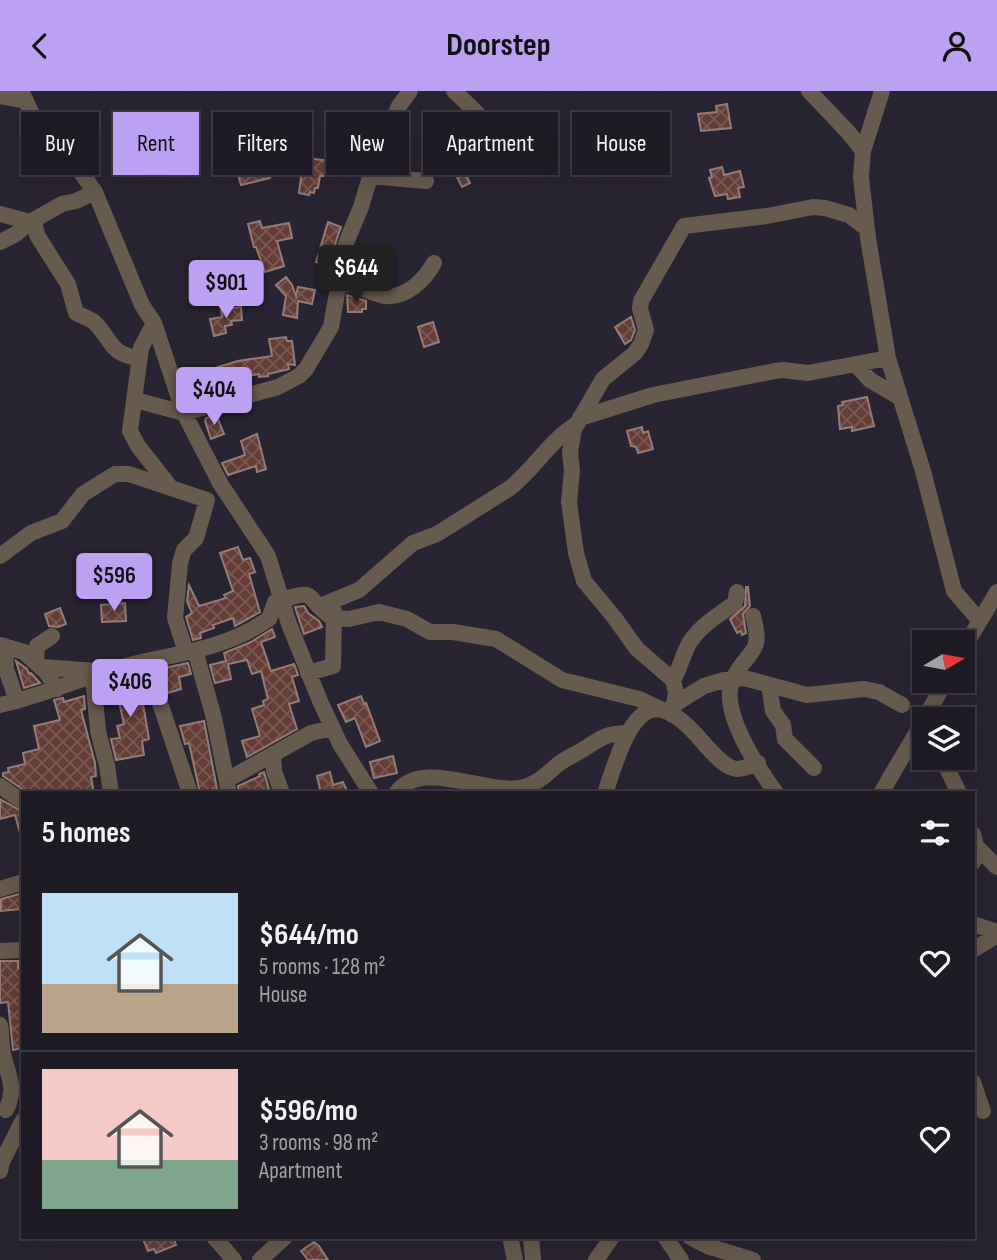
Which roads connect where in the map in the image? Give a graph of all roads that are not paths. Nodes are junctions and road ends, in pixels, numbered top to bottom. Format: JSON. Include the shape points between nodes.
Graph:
{"nodes":[{"id":1,"x":410,"y":91,"type":"edge"},
{"id":2,"x":454,"y":91,"type":"edge"},
{"id":3,"x":809,"y":91,"type":"edge"},
{"id":4,"x":882,"y":91,"type":"edge"},
{"id":5,"x":0,"y":96,"type":"edge"},
{"id":6,"x":24,"y":96,"type":"edge"},
{"id":7,"x":476,"y":112,"type":"edge"},
{"id":8,"x":863,"y":151,"type":"junction"},
{"id":9,"x":370,"y":176,"type":"junction"},
{"id":10,"x":426,"y":181,"type":"dead end"},
{"id":11,"x":95,"y":192,"type":"junction"},
{"id":12,"x":0,"y":214,"type":"edge"},
{"id":13,"x":32,"y":221,"type":"junction"},
{"id":14,"x":867,"y":229,"type":"junction"},
{"id":15,"x":0,"y":241,"type":"edge"},
{"id":16,"x":434,"y":263,"type":"dead end"},
{"id":17,"x":339,"y":283,"type":"junction"},
{"id":18,"x":154,"y":323,"type":"junction"},
{"id":19,"x":139,"y":358,"type":"junction"},
{"id":20,"x":888,"y":358,"type":"junction"},
{"id":21,"x":856,"y":365,"type":"junction"},
{"id":22,"x":899,"y":397,"type":"junction"},
{"id":23,"x":135,"y":400,"type":"junction"},
{"id":24,"x":184,"y":413,"type":"junction"},
{"id":25,"x":579,"y":420,"type":"junction"},
{"id":26,"x":171,"y":488,"type":"junction"},
{"id":27,"x":0,"y":556,"type":"edge"},
{"id":28,"x":737,"y":592,"type":"dead end"},
{"id":29,"x":997,"y":592,"type":"edge"},
{"id":30,"x":282,"y":600,"type":"junction"},
{"id":31,"x":327,"y":603,"type":"junction"},
{"id":32,"x":753,"y":616,"type":"dead end"},
{"id":33,"x":332,"y":618,"type":"junction"},
{"id":34,"x":979,"y":620,"type":"junction"},
{"id":35,"x":974,"y":630,"type":"edge"},
{"id":36,"x":52,"y":636,"type":"dead end"},
{"id":37,"x":7,"y":647,"type":"edge"},
{"id":38,"x":190,"y":651,"type":"junction"},
{"id":39,"x":38,"y":658,"type":"junction"},
{"id":40,"x":146,"y":661,"type":"junction"},
{"id":41,"x":100,"y":673,"type":"junction"},
{"id":42,"x":308,"y":673,"type":"junction"},
{"id":43,"x":733,"y":679,"type":"junction"},
{"id":44,"x":673,"y":680,"type":"junction"},
{"id":45,"x":769,"y":685,"type":"junction"},
{"id":46,"x":57,"y":689,"type":"junction"},
{"id":47,"x":17,"y":701,"type":"junction"},
{"id":48,"x":0,"y":705,"type":"edge"},
{"id":49,"x":902,"y":705,"type":"dead end"},
{"id":50,"x":668,"y":709,"type":"junction"},
{"id":51,"x":332,"y":728,"type":"junction"},
{"id":52,"x":628,"y":733,"type":"junction"},
{"id":53,"x":912,"y":740,"type":"edge"},
{"id":54,"x":273,"y":755,"type":"junction"},
{"id":55,"x":758,"y":763,"type":"junction"},
{"id":56,"x":814,"y":768,"type":"dead end"},
{"id":57,"x":948,"y":770,"type":"edge"},
{"id":58,"x":431,"y":785,"type":"edge"},
{"id":59,"x":0,"y":786,"type":"edge"},
{"id":60,"x":226,"y":788,"type":"edge"},
{"id":61,"x":526,"y":790,"type":"edge"},
{"id":62,"x":111,"y":791,"type":"edge"},
{"id":63,"x":189,"y":791,"type":"edge"},
{"id":64,"x":281,"y":791,"type":"edge"},
{"id":65,"x":370,"y":791,"type":"edge"},
{"id":66,"x":398,"y":791,"type":"edge"},
{"id":67,"x":606,"y":791,"type":"edge"},
{"id":68,"x":775,"y":791,"type":"edge"},
{"id":69,"x":882,"y":791,"type":"edge"},
{"id":70,"x":958,"y":791,"type":"edge"},
{"id":71,"x":21,"y":801,"type":"edge"},
{"id":72,"x":975,"y":848,"type":"edge"},
{"id":73,"x":997,"y":867,"type":"edge"},
{"id":74,"x":21,"y":883,"type":"edge"},
{"id":75,"x":0,"y":890,"type":"edge"},
{"id":76,"x":975,"y":925,"type":"edge"},
{"id":77,"x":997,"y":933,"type":"edge"},
{"id":78,"x":975,"y":949,"type":"edge"},
{"id":79,"x":21,"y":950,"type":"edge"},
{"id":80,"x":0,"y":951,"type":"edge"},
{"id":81,"x":0,"y":1025,"type":"edge"},
{"id":82,"x":975,"y":1087,"type":"edge"},
{"id":83,"x":3,"y":1108,"type":"edge"},
{"id":84,"x":984,"y":1111,"type":"edge"},
{"id":85,"x":21,"y":1119,"type":"edge"},
{"id":86,"x":21,"y":1124,"type":"edge"},
{"id":87,"x":1,"y":1166,"type":"edge"},
{"id":88,"x":216,"y":1239,"type":"edge"},
{"id":89,"x":283,"y":1239,"type":"edge"},
{"id":90,"x":510,"y":1239,"type":"edge"},
{"id":91,"x":531,"y":1239,"type":"edge"},
{"id":92,"x":611,"y":1239,"type":"edge"},
{"id":93,"x":666,"y":1239,"type":"edge"},
{"id":94,"x":692,"y":1239,"type":"edge"},
{"id":95,"x":708,"y":1253,"type":"edge"},
{"id":96,"x":234,"y":1260,"type":"edge"},
{"id":97,"x":260,"y":1260,"type":"edge"},
{"id":98,"x":515,"y":1260,"type":"edge"},
{"id":99,"x":533,"y":1260,"type":"edge"},
{"id":100,"x":596,"y":1260,"type":"edge"},
{"id":101,"x":681,"y":1260,"type":"edge"},
{"id":102,"x":753,"y":1260,"type":"edge"}],
"edges":[{"from":1,"to":9,"type":"street","via":[[388,126]]},
{"from":2,"to":7,"type":"street"},
{"from":3,"to":8,"type":"street"},
{"from":4,"to":8,"type":"street"},
{"from":5,"to":6,"type":"street"},
{"from":6,"to":11,"type":"street","via":[[34,118],[62,146]]},
{"from":8,"to":14,"type":"street"},
{"from":9,"to":10,"type":"street"},
{"from":9,"to":17,"type":"street","via":[[346,243]]},
{"from":11,"to":13,"type":"street"},
{"from":11,"to":18,"type":"street","via":[[142,305]]},
{"from":12,"to":13,"type":"street"},
{"from":13,"to":15,"type":"street"},
{"from":13,"to":19,"type":"street","via":[[68,284],[76,313],[93,321],[120,354]]},
{"from":14,"to":20,"type":"street"},
{"from":14,"to":25,"type":"street","via":[[849,215],[813,207],[684,226],[641,302],[646,330],[641,344],[603,379]]},
{"from":16,"to":17,"type":"street","via":[[423,280],[391,295]]},
{"from":17,"to":24,"type":"street","via":[[331,327],[299,376],[278,387]]},
{"from":18,"to":19,"type":"street"},
{"from":18,"to":24,"type":"street"},
{"from":19,"to":23,"type":"street"},
{"from":20,"to":21,"type":"street"},
{"from":20,"to":22,"type":"street"},
{"from":21,"to":22,"type":"street","via":[[870,380]]},
{"from":21,"to":25,"type":"street","via":[[801,374],[775,371],[653,395]]},
{"from":22,"to":34,"type":"street","via":[[954,591]]},
{"from":23,"to":24,"type":"street"},
{"from":23,"to":26,"type":"street","via":[[130,424],[133,438]]},
{"from":24,"to":30,"type":"street","via":[[219,483],[268,556]]},
{"from":25,"to":31,"type":"street","via":[[510,488],[437,534],[413,543],[359,590]]},
{"from":25,"to":44,"type":"street","via":[[570,441],[569,502],[581,574],[636,649]]},
{"from":26,"to":27,"type":"street","via":[[115,474],[83,494],[62,521],[31,533]]},
{"from":26,"to":38,"type":"street","via":[[207,500],[196,538],[184,550],[180,563],[175,618]]},
{"from":28,"to":44,"type":"street","via":[[735,603],[692,638]]},
{"from":29,"to":34,"type":"street"},
{"from":30,"to":31,"type":"street","via":[[306,594]]},
{"from":30,"to":38,"type":"street","via":[[275,602],[269,619],[258,627],[216,646]]},
{"from":30,"to":42,"type":"street"},
{"from":31,"to":33,"type":"street"},
{"from":32,"to":43,"type":"street","via":[[757,643]]},
{"from":33,"to":42,"type":"street","via":[[333,666]]},
{"from":33,"to":50,"type":"street","via":[[379,612],[407,619],[430,632],[496,639],[562,680]]},
{"from":34,"to":35,"type":"street"},
{"from":36,"to":39,"type":"street"},
{"from":37,"to":39,"type":"street"},
{"from":37,"to":47,"type":"street","via":[[5,663]]},
{"from":38,"to":40,"type":"street"},
{"from":38,"to":60,"type":"street","via":[[211,705]]},
{"from":39,"to":41,"type":"street"},
{"from":39,"to":46,"type":"street"},
{"from":40,"to":41,"type":"street"},
{"from":40,"to":63,"type":"street"},
{"from":41,"to":46,"type":"street"},
{"from":41,"to":62,"type":"street","via":[[94,687],[97,731]]},
{"from":42,"to":51,"type":"street"},
{"from":43,"to":45,"type":"street"},
{"from":43,"to":50,"type":"street","via":[[704,686]]},
{"from":43,"to":55,"type":"street","via":[[732,713]]},
{"from":44,"to":50,"type":"street","via":[[676,687]]},
{"from":45,"to":49,"type":"street","via":[[807,695],[864,689]]},
{"from":45,"to":56,"type":"street","via":[[773,711],[783,725],[785,739]]},
{"from":46,"to":47,"type":"street"},
{"from":47,"to":48,"type":"street"},
{"from":50,"to":52,"type":"street","via":[[641,716]]},
{"from":50,"to":55,"type":"street","via":[[726,765],[736,769]]},
{"from":51,"to":54,"type":"street","via":[[311,733]]},
{"from":51,"to":65,"type":"street"},
{"from":52,"to":61,"type":"street","via":[[600,737]]},
{"from":52,"to":67,"type":"street"},
{"from":53,"to":69,"type":"street"},
{"from":54,"to":60,"type":"street"},
{"from":54,"to":64,"type":"street"},
{"from":55,"to":68,"type":"street"},
{"from":57,"to":70,"type":"street"},
{"from":58,"to":61,"type":"street","via":[[450,779]]},
{"from":58,"to":66,"type":"street","via":[[408,781]]},
{"from":59,"to":71,"type":"street"},
{"from":72,"to":73,"type":"street"},
{"from":74,"to":75,"type":"street"},
{"from":76,"to":77,"type":"street"},
{"from":77,"to":78,"type":"street"},
{"from":79,"to":80,"type":"street"},
{"from":81,"to":83,"type":"street","via":[[12,1085]]},
{"from":82,"to":84,"type":"street"},
{"from":83,"to":85,"type":"street"},
{"from":86,"to":87,"type":"street"},
{"from":88,"to":96,"type":"street"},
{"from":89,"to":97,"type":"street"},
{"from":90,"to":98,"type":"street"},
{"from":91,"to":99,"type":"street"},
{"from":92,"to":100,"type":"street"},
{"from":93,"to":101,"type":"street"},
{"from":94,"to":95,"type":"street"},
{"from":95,"to":102,"type":"street"}]}
